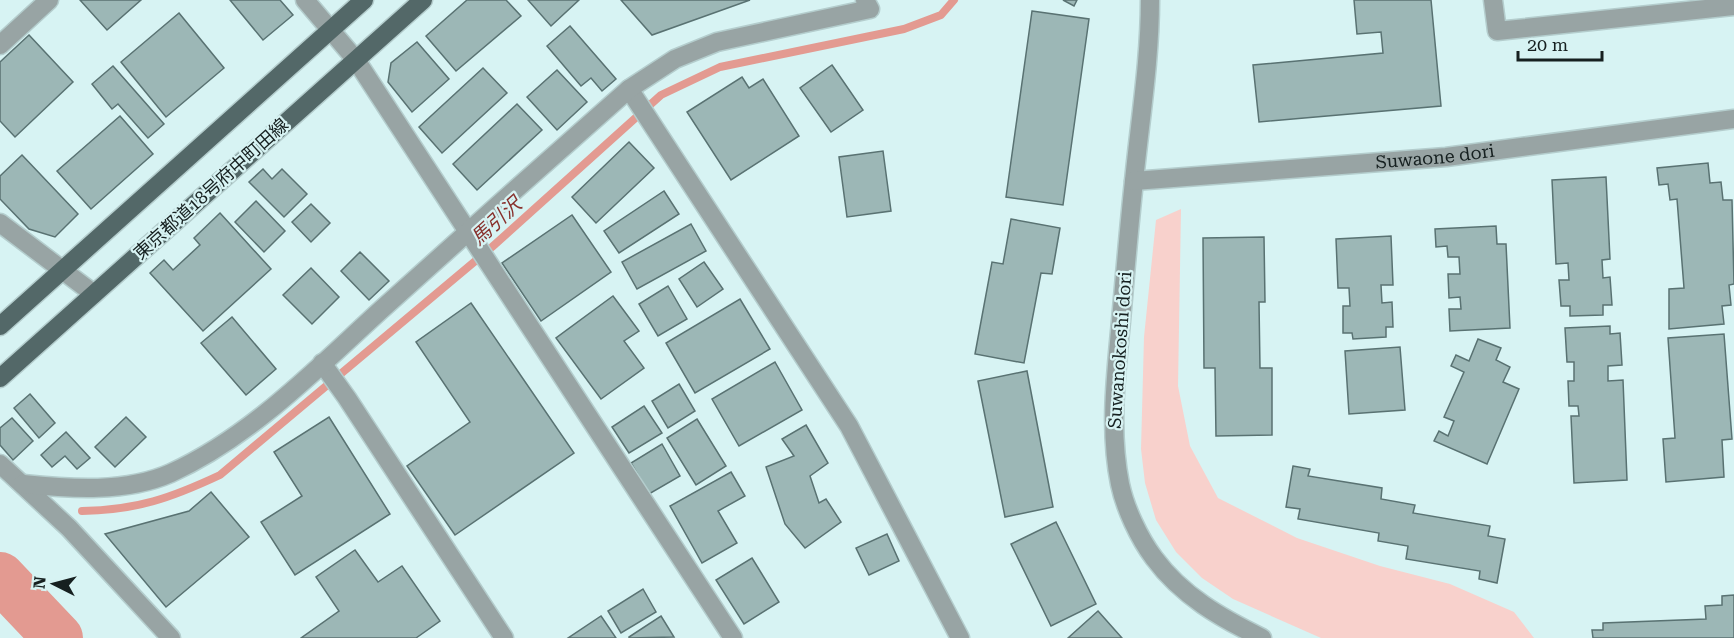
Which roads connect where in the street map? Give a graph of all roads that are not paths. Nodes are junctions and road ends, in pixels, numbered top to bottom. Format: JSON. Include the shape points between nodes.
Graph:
{"nodes":[{"id":1,"x":305,"y":0,"type":"edge"},
{"id":2,"x":364,"y":0,"type":"edge"},
{"id":3,"x":423,"y":0,"type":"edge"},
{"id":4,"x":865,"y":0,"type":"edge"},
{"id":5,"x":1150,"y":0,"type":"edge"},
{"id":6,"x":1493,"y":0,"type":"edge"},
{"id":7,"x":40,"y":2,"type":"edge"},
{"id":8,"x":1734,"y":6,"type":"edge"},
{"id":9,"x":1617,"y":9,"type":"edge"},
{"id":10,"x":331,"y":29,"type":"junction"},
{"id":11,"x":0,"y":45,"type":"edge"},
{"id":12,"x":356,"y":60,"type":"junction"},
{"id":13,"x":632,"y":93,"type":"junction"},
{"id":14,"x":1734,"y":119,"type":"edge"},
{"id":15,"x":1134,"y":181,"type":"junction"},
{"id":16,"x":0,"y":223,"type":"edge"},
{"id":17,"x":470,"y":235,"type":"junction"},
{"id":18,"x":63,"y":270,"type":"junction"},
{"id":19,"x":94,"y":294,"type":"junction"},
{"id":20,"x":0,"y":326,"type":"edge"},
{"id":21,"x":325,"y":366,"type":"junction"},
{"id":22,"x":0,"y":378,"type":"edge"},
{"id":23,"x":0,"y":464,"type":"edge"},
{"id":24,"x":23,"y":484,"type":"junction"},
{"id":25,"x":171,"y":638,"type":"edge"},
{"id":26,"x":504,"y":638,"type":"edge"},
{"id":27,"x":733,"y":638,"type":"edge"},
{"id":28,"x":960,"y":638,"type":"edge"},
{"id":29,"x":1262,"y":638,"type":"edge"}],
"edges":[{"from":1,"to":10,"type":"street"},
{"from":2,"to":10,"type":"main road"},
{"from":3,"to":12,"type":"main road","name":"東京都道18号府中町田線"},
{"from":4,"to":13,"type":"street","via":[[870,9],[717,42],[675,59]]},
{"from":5,"to":15,"type":"street","name":"Suwanokoshi dori","via":[[1150,52]]},
{"from":6,"to":9,"type":"street","via":[[1497,31]]},
{"from":7,"to":11,"type":"street"},
{"from":8,"to":9,"type":"street"},
{"from":10,"to":12,"type":"street"},
{"from":10,"to":18,"type":"main road"},
{"from":12,"to":17,"type":"street"},
{"from":12,"to":19,"type":"main road","name":"東京都道18号府中町田線"},
{"from":13,"to":17,"type":"street"},
{"from":13,"to":28,"type":"street","via":[[849,426]]},
{"from":14,"to":15,"type":"street","name":"Suwaone dori","via":[[1446,157]]},
{"from":15,"to":29,"type":"street","name":"Suwanokoshi dori","via":[[1114,400],[1114,448],[1120,486],[1154,557],[1185,592],[1222,618]]},
{"from":16,"to":18,"type":"street"},
{"from":17,"to":21,"type":"street"},
{"from":17,"to":27,"type":"street"},
{"from":18,"to":19,"type":"street"},
{"from":18,"to":20,"type":"main road"},
{"from":19,"to":22,"type":"main road","name":"東京都道18号府中町田線"},
{"from":21,"to":24,"type":"street","via":[[244,430],[169,474],[73,490]]},
{"from":21,"to":26,"type":"street"},
{"from":23,"to":24,"type":"street"},
{"from":24,"to":25,"type":"street"}]}
